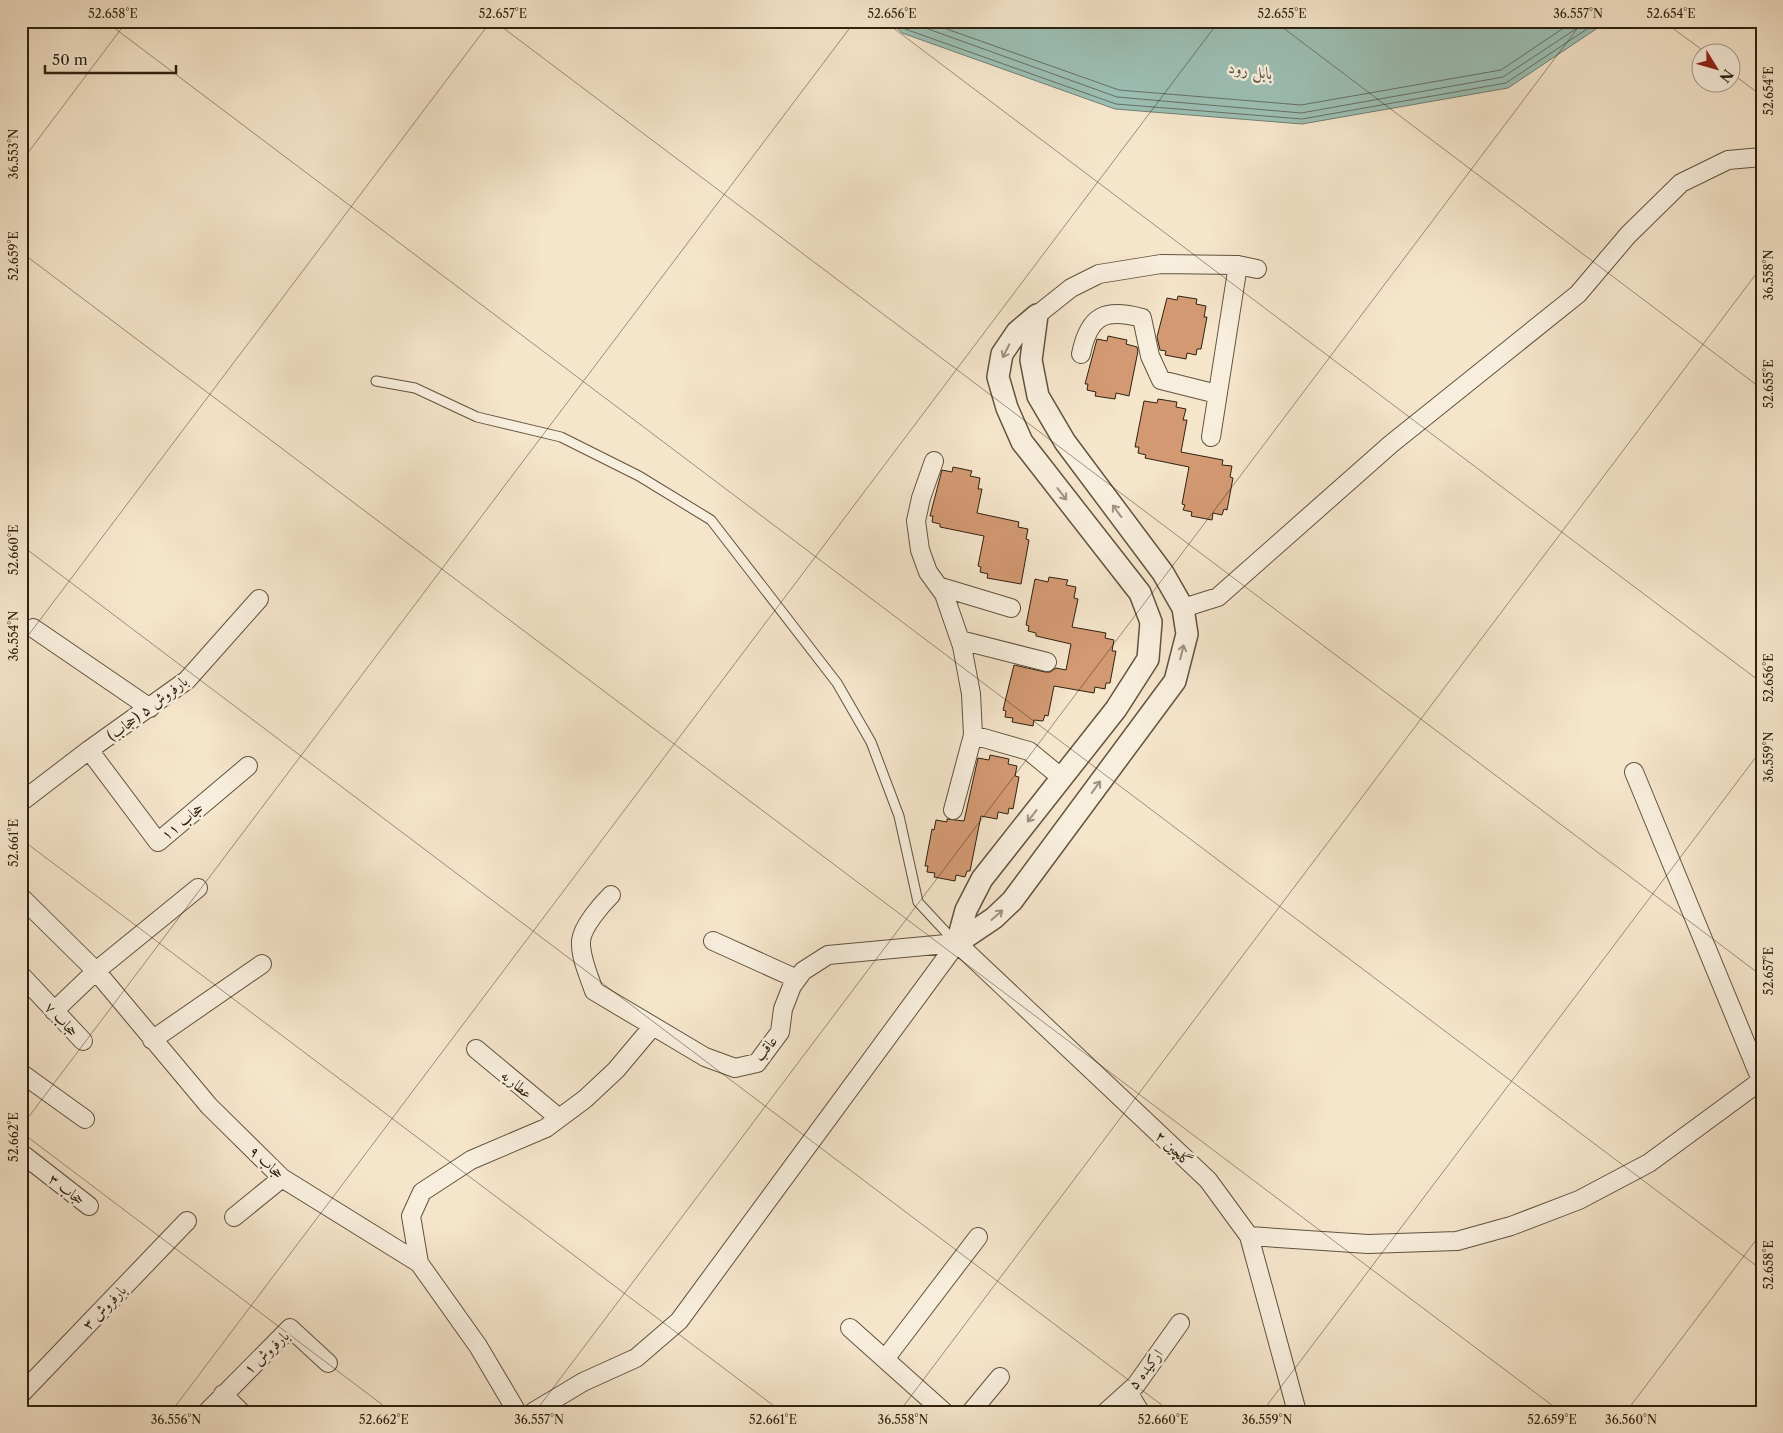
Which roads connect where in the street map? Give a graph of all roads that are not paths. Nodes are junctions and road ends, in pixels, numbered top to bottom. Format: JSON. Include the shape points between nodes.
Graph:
{"nodes":[{"id":1,"x":1762,"y":157,"type":"edge"},
{"id":2,"x":1238,"y":265,"type":"junction"},
{"id":3,"x":1257,"y":269,"type":"dead end"},
{"id":4,"x":1037,"y":315,"type":"junction"},
{"id":5,"x":1081,"y":354,"type":"dead end"},
{"id":6,"x":376,"y":381,"type":"dead end"},
{"id":7,"x":1217,"y":394,"type":"junction"},
{"id":8,"x":1210,"y":437,"type":"dead end"},
{"id":9,"x":934,"y":461,"type":"dead end"},
{"id":10,"x":938,"y":586,"type":"junction"},
{"id":11,"x":258,"y":599,"type":"dead end"},
{"id":12,"x":1011,"y":608,"type":"dead end"},
{"id":13,"x":1183,"y":608,"type":"junction"},
{"id":14,"x":33,"y":628,"type":"dead end"},
{"id":15,"x":960,"y":640,"type":"junction"},
{"id":16,"x":1047,"y":662,"type":"dead end"},
{"id":17,"x":150,"y":708,"type":"junction"},
{"id":18,"x":1116,"y":709,"type":"junction"},
{"id":19,"x":1138,"y":730,"type":"junction"},
{"id":20,"x":973,"y":735,"type":"junction"},
{"id":21,"x":89,"y":750,"type":"junction"},
{"id":22,"x":248,"y":766,"type":"dead end"},
{"id":23,"x":1634,"y":772,"type":"dead end"},
{"id":24,"x":1062,"y":778,"type":"junction"},
{"id":25,"x":21,"y":802,"type":"edge"},
{"id":26,"x":953,"y":810,"type":"dead end"},
{"id":27,"x":198,"y":888,"type":"dead end"},
{"id":28,"x":611,"y":895,"type":"dead end"},
{"id":29,"x":21,"y":896,"type":"edge"},
{"id":30,"x":713,"y":942,"type":"dead end"},
{"id":31,"x":957,"y":943,"type":"junction"},
{"id":32,"x":262,"y":964,"type":"dead end"},
{"id":33,"x":96,"y":971,"type":"junction"},
{"id":34,"x":21,"y":975,"type":"edge"},
{"id":35,"x":797,"y":979,"type":"junction"},
{"id":36,"x":54,"y":1010,"type":"junction"},
{"id":37,"x":653,"y":1026,"type":"junction"},
{"id":38,"x":152,"y":1040,"type":"junction"},
{"id":39,"x":83,"y":1041,"type":"dead end"},
{"id":40,"x":476,"y":1049,"type":"dead end"},
{"id":41,"x":24,"y":1080,"type":"edge"},
{"id":42,"x":1762,"y":1080,"type":"edge"},
{"id":43,"x":559,"y":1118,"type":"junction"},
{"id":44,"x":85,"y":1119,"type":"dead end"},
{"id":45,"x":21,"y":1153,"type":"edge"},
{"id":46,"x":282,"y":1178,"type":"junction"},
{"id":47,"x":89,"y":1206,"type":"dead end"},
{"id":48,"x":234,"y":1217,"type":"dead end"},
{"id":49,"x":187,"y":1221,"type":"dead end"},
{"id":50,"x":1249,"y":1236,"type":"junction"},
{"id":51,"x":978,"y":1237,"type":"dead end"},
{"id":52,"x":420,"y":1263,"type":"junction"},
{"id":53,"x":1180,"y":1323,"type":"dead end"},
{"id":54,"x":850,"y":1328,"type":"dead end"},
{"id":55,"x":885,"y":1359,"type":"junction"},
{"id":56,"x":328,"y":1363,"type":"dead end"},
{"id":57,"x":1000,"y":1377,"type":"dead end"},
{"id":58,"x":1128,"y":1392,"type":"junction"},
{"id":59,"x":21,"y":1394,"type":"edge"},
{"id":60,"x":223,"y":1394,"type":"junction"},
{"id":61,"x":207,"y":1412,"type":"edge"},
{"id":62,"x":241,"y":1412,"type":"edge"},
{"id":63,"x":517,"y":1412,"type":"edge"},
{"id":64,"x":533,"y":1412,"type":"edge"},
{"id":65,"x":944,"y":1412,"type":"edge"},
{"id":66,"x":971,"y":1412,"type":"edge"},
{"id":67,"x":1106,"y":1412,"type":"edge"},
{"id":68,"x":1140,"y":1412,"type":"edge"},
{"id":69,"x":1297,"y":1412,"type":"edge"}],
"edges":[{"from":1,"to":13,"type":"street","via":[[1728,160],[1681,183],[1628,235],[1578,294],[1391,444],[1218,597]]},
{"from":2,"to":3,"type":"street"},
{"from":2,"to":4,"type":"street","via":[[1161,264],[1099,274],[1071,288]]},
{"from":2,"to":7,"type":"street"},
{"from":13,"to":4,"type":"street","one_way":true,"via":[[1163,573],[1066,442],[1038,396],[1031,360]]},
{"from":4,"to":18,"type":"street","one_way":true,"via":[[1016,332],[1002,354],[998,377],[1007,408],[1022,442],[1140,593],[1151,622],[1148,660]]},
{"from":5,"to":7,"type":"street","via":[[1085,332],[1104,315],[1122,312],[1142,318],[1150,356],[1161,380]]},
{"from":6,"to":31,"type":"lane","via":[[415,388],[477,417],[561,437],[639,476],[711,520],[837,682],[871,742],[899,816],[918,902]]},
{"from":7,"to":8,"type":"street"},
{"from":9,"to":10,"type":"street","via":[[916,521],[920,550],[928,572]]},
{"from":10,"to":12,"type":"street"},
{"from":10,"to":15,"type":"street","via":[[944,594]]},
{"from":11,"to":17,"type":"street","name":"بارفروش ۵ (حجاب)","via":[[186,680]]},
{"from":19,"to":13,"type":"street","one_way":true,"via":[[1175,681],[1187,634]]},
{"from":14,"to":17,"type":"street"},
{"from":15,"to":16,"type":"street"},
{"from":15,"to":20,"type":"street","via":[[971,694]]},
{"from":17,"to":21,"type":"street","name":"بارفروش ۵ (حجاب)"},
{"from":18,"to":19,"type":"street"},
{"from":18,"to":24,"type":"street"},
{"from":31,"to":19,"type":"street","one_way":true,"via":[[1012,902]]},
{"from":20,"to":24,"type":"street","via":[[1029,751]]},
{"from":20,"to":26,"type":"street"},
{"from":21,"to":22,"type":"street","name":"حجاب ۱۱","via":[[158,842]]},
{"from":21,"to":25,"type":"street","name":"بارفروش ۵ (حجاب)"},
{"from":23,"to":42,"type":"street"},
{"from":24,"to":31,"type":"street","one_way":true,"via":[[982,879],[966,910]]},
{"from":27,"to":33,"type":"street"},
{"from":28,"to":37,"type":"street","name":"عاقب","via":[[596,912],[580,940],[584,961],[594,991]]},
{"from":29,"to":33,"type":"street","name":"حجاب ۹"},
{"from":30,"to":35,"type":"street"},
{"from":31,"to":35,"type":"street","name":"عاقب","via":[[828,955],[803,971]]},
{"from":31,"to":50,"type":"street","name":"گلچین ۲","via":[[1208,1180]]},
{"from":31,"to":64,"type":"street","via":[[679,1321],[636,1358],[582,1382]]},
{"from":32,"to":38,"type":"street"},
{"from":33,"to":36,"type":"street"},
{"from":33,"to":38,"type":"street","name":"حجاب ۹"},
{"from":34,"to":36,"type":"street","name":"حجاب ۷"},
{"from":35,"to":37,"type":"street","name":"عاقب","via":[[783,1009],[780,1032],[757,1063],[735,1068],[705,1056]]},
{"from":36,"to":39,"type":"street","name":"حجاب ۷"},
{"from":37,"to":43,"type":"street","via":[[616,1070]]},
{"from":38,"to":46,"type":"street","name":"حجاب ۹","via":[[209,1106]]},
{"from":40,"to":43,"type":"street","name":"عطاریه"},
{"from":41,"to":44,"type":"street"},
{"from":42,"to":50,"type":"street","via":[[1649,1163],[1579,1200],[1511,1226],[1457,1241],[1368,1244]]},
{"from":43,"to":52,"type":"street","via":[[546,1128],[471,1160],[422,1192],[411,1216]]},
{"from":45,"to":47,"type":"street","name":"حجاب ۳"},
{"from":46,"to":48,"type":"street"},
{"from":46,"to":52,"type":"street","name":"حجاب ۹"},
{"from":49,"to":59,"type":"street","name":"بارفروش ۳"},
{"from":50,"to":69,"type":"street","name":"گلچین ۲"},
{"from":51,"to":55,"type":"street"},
{"from":52,"to":63,"type":"street","name":"حجاب ۹","via":[[478,1346]]},
{"from":53,"to":58,"type":"street","name":"ارکیده ۵","via":[[1136,1386]]},
{"from":54,"to":55,"type":"street"},
{"from":55,"to":65,"type":"street"},
{"from":56,"to":60,"type":"street","name":"بارفروش ۱","via":[[290,1328]]},
{"from":57,"to":66,"type":"street"},
{"from":58,"to":67,"type":"street","name":"ارکیده ۵"},
{"from":58,"to":68,"type":"street"},
{"from":60,"to":61,"type":"street","name":"بارفروش ۱"},
{"from":60,"to":62,"type":"street"}]}
